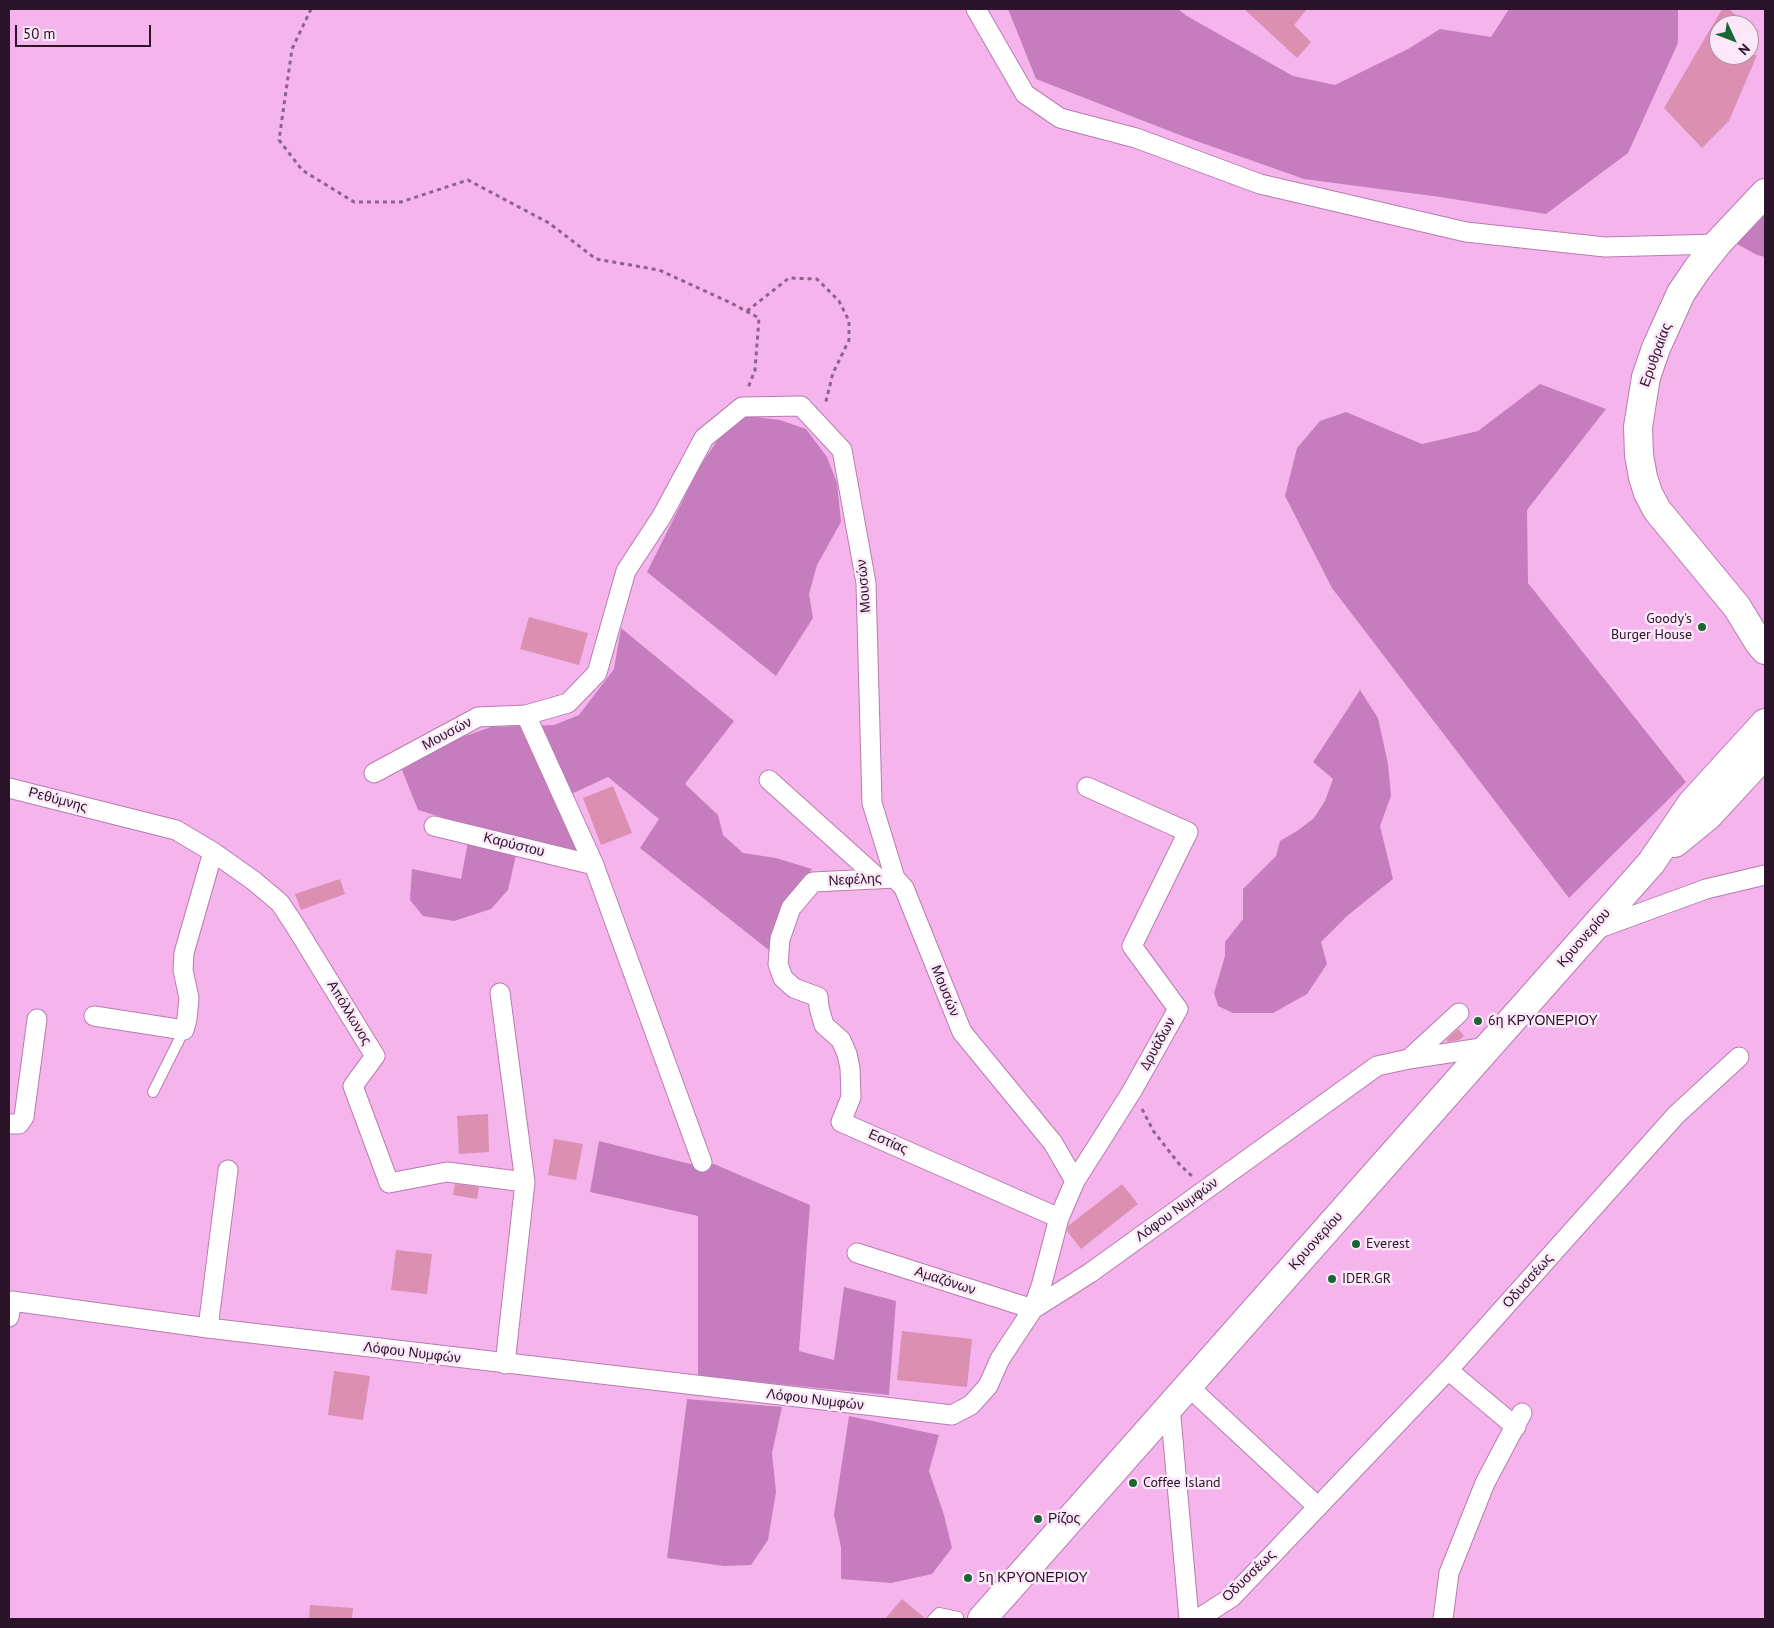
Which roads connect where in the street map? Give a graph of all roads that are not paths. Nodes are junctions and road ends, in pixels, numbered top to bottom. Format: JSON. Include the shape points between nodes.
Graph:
{"nodes":[{"id":1,"x":976,"y":9,"type":"edge"},
{"id":2,"x":1765,"y":193,"type":"edge"},
{"id":3,"x":1717,"y":244,"type":"junction"},
{"id":4,"x":1737,"y":607,"type":"junction"},
{"id":5,"x":1765,"y":625,"type":"edge"},
{"id":6,"x":1765,"y":650,"type":"edge"},
{"id":7,"x":526,"y":715,"type":"junction"},
{"id":8,"x":1765,"y":723,"type":"edge"},
{"id":9,"x":1765,"y":754,"type":"edge"},
{"id":10,"x":374,"y":773,"type":"dead end"},
{"id":11,"x":769,"y":780,"type":"dead end"},
{"id":12,"x":1087,"y":787,"type":"dead end"},
{"id":13,"x":9,"y":788,"type":"edge"},
{"id":14,"x":106,"y":812,"type":"joint"},
{"id":15,"x":434,"y":826,"type":"dead end"},
{"id":16,"x":212,"y":852,"type":"junction"},
{"id":17,"x":1651,"y":863,"type":"junction"},
{"id":18,"x":594,"y":865,"type":"junction"},
{"id":19,"x":1765,"y":875,"type":"edge"},
{"id":20,"x":887,"y":878,"type":"junction"},
{"id":21,"x":1590,"y":932,"type":"junction"},
{"id":22,"x":500,"y":992,"type":"dead end"},
{"id":23,"x":818,"y":996,"type":"joint"},
{"id":24,"x":1458,"y":1013,"type":"dead end"},
{"id":25,"x":94,"y":1016,"type":"dead end"},
{"id":26,"x":36,"y":1019,"type":"dead end"},
{"id":27,"x":184,"y":1030,"type":"junction"},
{"id":28,"x":1488,"y":1047,"type":"junction"},
{"id":29,"x":1739,"y":1057,"type":"dead end"},
{"id":30,"x":1409,"y":1059,"type":"junction"},
{"id":31,"x":153,"y":1092,"type":"dead end"},
{"id":32,"x":9,"y":1124,"type":"edge"},
{"id":33,"x":702,"y":1162,"type":"dead end"},
{"id":34,"x":228,"y":1170,"type":"dead end"},
{"id":35,"x":525,"y":1182,"type":"junction"},
{"id":36,"x":1075,"y":1182,"type":"junction"},
{"id":37,"x":1059,"y":1218,"type":"junction"},
{"id":38,"x":858,"y":1252,"type":"dead end"},
{"id":39,"x":10,"y":1309,"type":"edge"},
{"id":40,"x":1033,"y":1309,"type":"junction"},
{"id":41,"x":208,"y":1328,"type":"junction"},
{"id":42,"x":505,"y":1364,"type":"junction"},
{"id":43,"x":1448,"y":1370,"type":"junction"},
{"id":44,"x":1188,"y":1386,"type":"junction"},
{"id":45,"x":1170,"y":1406,"type":"junction"},
{"id":46,"x":1318,"y":1507,"type":"junction"},
{"id":47,"x":970,"y":1618,"type":"edge"},
{"id":48,"x":933,"y":1619,"type":"edge"},
{"id":49,"x":1189,"y":1619,"type":"edge"},
{"id":50,"x":1198,"y":1619,"type":"edge"},
{"id":51,"x":1443,"y":1619,"type":"edge"}],
"edges":[{"from":1,"to":3,"type":"street","via":[[1025,94],[1060,118],[1136,138],[1260,184],[1466,232],[1605,247]]},
{"from":2,"to":3,"type":"main road","name":"Ερυθραίας"},
{"from":3,"to":4,"type":"main road","name":"Ερυθραίας","via":[[1681,294],[1656,348],[1641,401],[1639,455],[1646,485],[1658,510]]},
{"from":4,"to":5,"type":"main road","name":"Ερυθραίας"},
{"from":4,"to":6,"type":"main road","name":"Ερυθραίας"},
{"from":7,"to":10,"type":"street","name":"Μουσών","via":[[478,717]]},
{"from":7,"to":18,"type":"street"},
{"from":7,"to":20,"type":"street","name":"Μουσών","via":[[568,703],[597,673],[626,571],[662,516],[704,438],[742,407],[801,406],[842,450],[866,583],[872,802]]},
{"from":8,"to":17,"type":"main road","name":"Κρυονερίου","via":[[1692,803]]},
{"from":9,"to":17,"type":"main road","name":"Κρυονερίου","via":[[1708,816]]},
{"from":11,"to":20,"type":"street"},
{"from":12,"to":36,"type":"street","name":"Δρυάδων","via":[[1188,832],[1132,946],[1178,1009]]},
{"from":13,"to":14,"type":"street","name":"Ρεθύμνης"},
{"from":14,"to":16,"type":"street","name":"Απόλλωνος","via":[[176,830]]},
{"from":15,"to":18,"type":"street","name":"Καρύστου"},
{"from":16,"to":27,"type":"street","via":[[184,954],[183,970],[189,998]]},
{"from":16,"to":35,"type":"street","name":"Απόλλωνος","via":[[280,904],[375,1056],[353,1086],[389,1183],[447,1172]]},
{"from":17,"to":21,"type":"main road","name":"Κρυονερίου"},
{"from":18,"to":33,"type":"street"},
{"from":19,"to":21,"type":"street","via":[[1706,889]]},
{"from":20,"to":23,"type":"street","name":"Νεφέλης","via":[[813,882],[791,908],[780,938],[778,964],[783,978],[794,988]]},
{"from":20,"to":36,"type":"street","name":"Μουσών","via":[[904,888],[962,1032],[1053,1143]]},
{"from":21,"to":28,"type":"main road","name":"Κρυονερίου"},
{"from":22,"to":35,"type":"street"},
{"from":23,"to":37,"type":"street","name":"Εστίας","via":[[824,1025],[840,1040],[850,1068],[850,1097],[841,1122]]},
{"from":24,"to":30,"type":"street"},
{"from":25,"to":27,"type":"street"},
{"from":26,"to":32,"type":"street","via":[[24,1117],[19,1124]]},
{"from":27,"to":31,"type":"lane"},
{"from":28,"to":30,"type":"street","name":"Λόφου Νυμφών"},
{"from":28,"to":44,"type":"main road","name":"Κρυονερίου"},
{"from":29,"to":43,"type":"street","name":"Οδυσσέως","via":[[1676,1115]]},
{"from":30,"to":40,"type":"street","name":"Λόφου Νυμφών","via":[[1377,1066],[1090,1274]]},
{"from":34,"to":41,"type":"street"},
{"from":35,"to":42,"type":"street"},
{"from":36,"to":37,"type":"street","name":"Δρυάδων"},
{"from":37,"to":40,"type":"street","name":"Δρυάδων"},
{"from":38,"to":40,"type":"street","name":"Αμαζόνων"},
{"from":39,"to":41,"type":"street","name":"Λόφου Νυμφών"},
{"from":40,"to":42,"type":"street","name":"Λόφου Νυμφών","via":[[1000,1359],[988,1386],[971,1405],[952,1415]]},
{"from":41,"to":42,"type":"street","name":"Λόφου Νυμφών"},
{"from":43,"to":46,"type":"street","name":"Οδυσσέως"},
{"from":43,"to":51,"type":"street","via":[[1519,1420],[1485,1483],[1449,1573]]},
{"from":44,"to":45,"type":"main road","name":"Κρυονερίου"},
{"from":44,"to":46,"type":"street"},
{"from":45,"to":47,"type":"main road","name":"Κρυονερίου"},
{"from":45,"to":49,"type":"street"},
{"from":46,"to":50,"type":"street","name":"Οδυσσέως","via":[[1232,1597]]},
{"from":47,"to":48,"type":"lane","via":[[939,1613]]}]}
